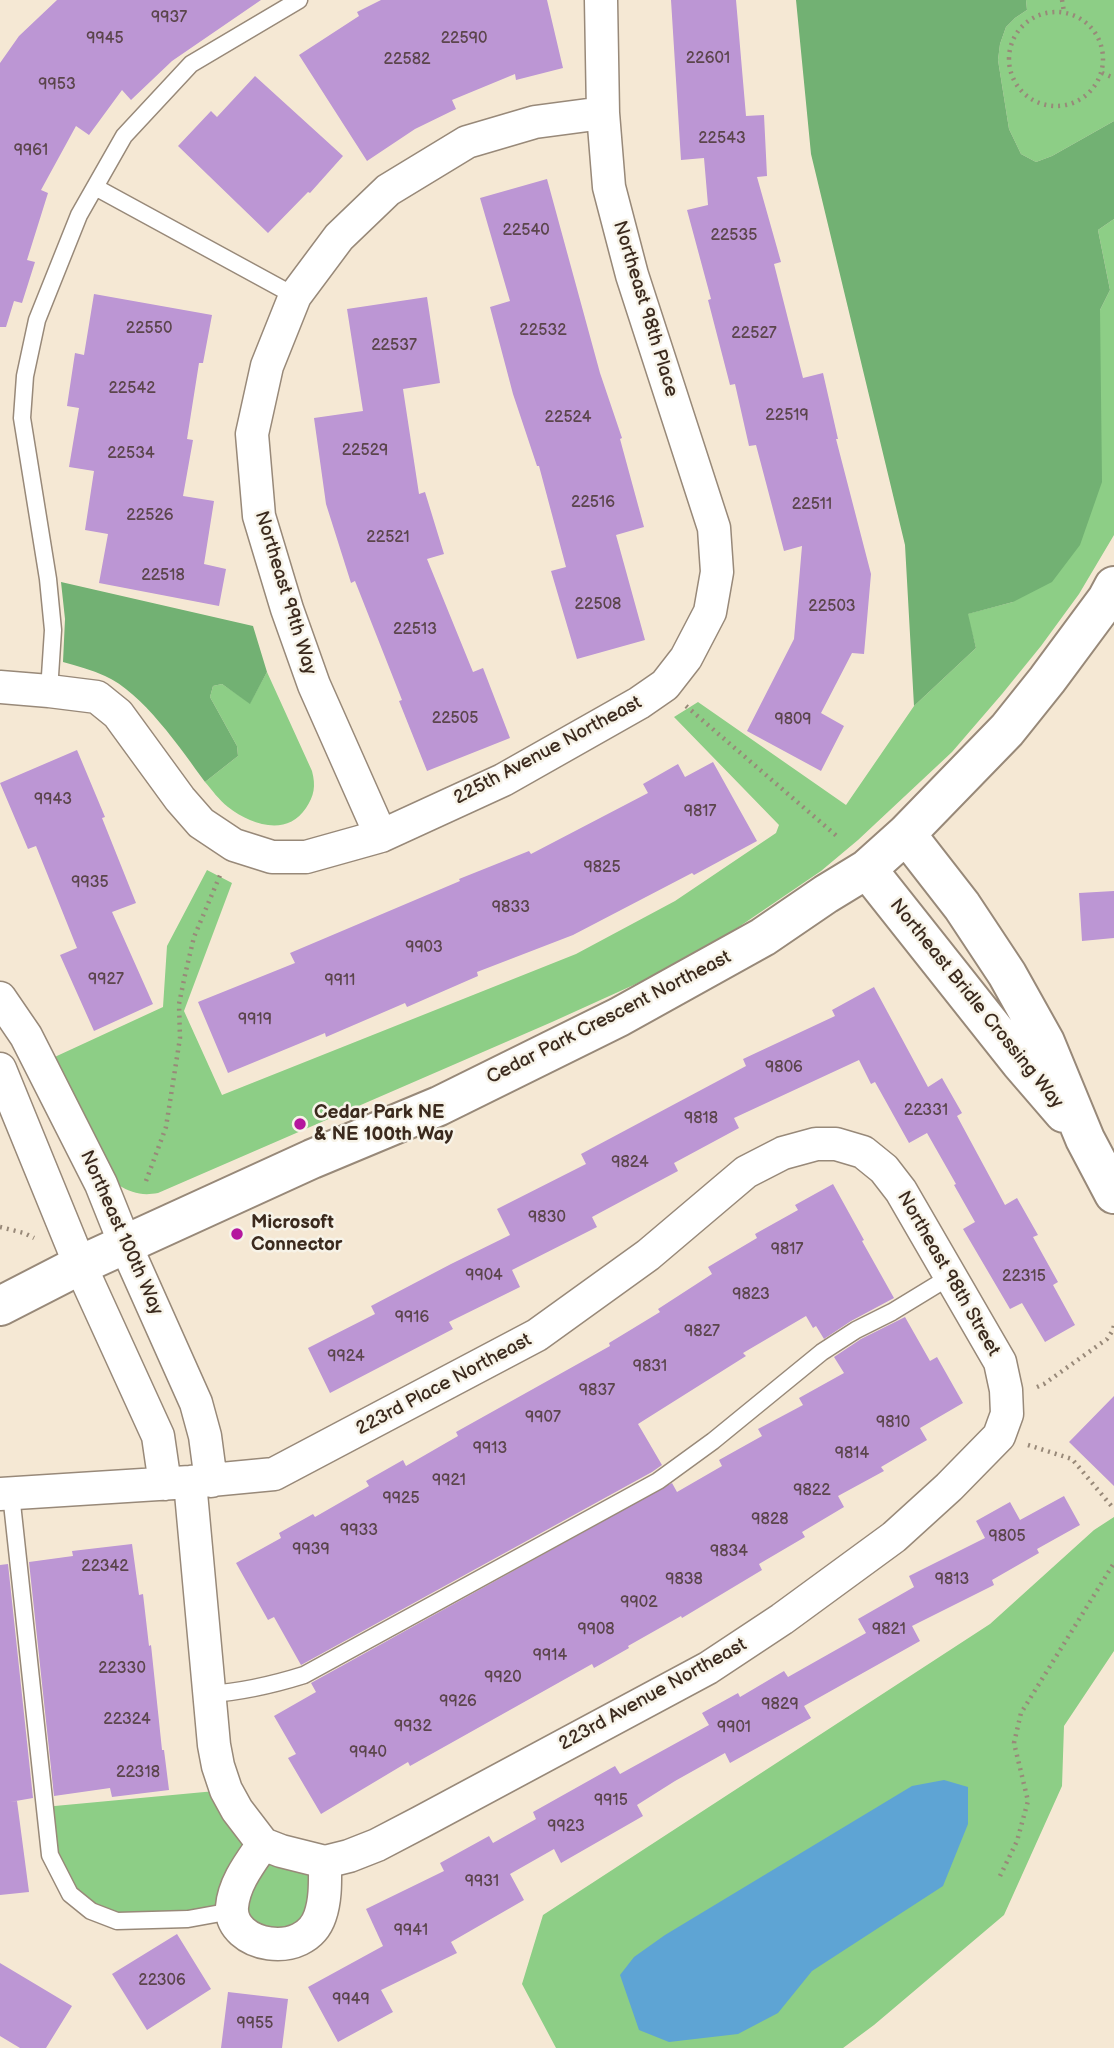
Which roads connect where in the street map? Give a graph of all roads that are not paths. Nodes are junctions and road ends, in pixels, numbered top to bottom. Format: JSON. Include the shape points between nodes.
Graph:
{"nodes":[{"id":1,"x":299,"y":0,"type":"edge"},
{"id":2,"x":601,"y":0,"type":"edge"},
{"id":3,"x":603,"y":113,"type":"junction"},
{"id":4,"x":94,"y":187,"type":"junction"},
{"id":5,"x":295,"y":296,"type":"junction"},
{"id":6,"x":1114,"y":586,"type":"edge"},
{"id":7,"x":710,"y":612,"type":"joint"},
{"id":8,"x":0,"y":687,"type":"edge"},
{"id":9,"x":49,"y":691,"type":"junction"},
{"id":10,"x":906,"y":834,"type":"junction"},
{"id":11,"x":381,"y":836,"type":"junction"},
{"id":12,"x":867,"y":869,"type":"junction"},
{"id":13,"x":0,"y":998,"type":"edge"},
{"id":14,"x":0,"y":1069,"type":"edge"},
{"id":15,"x":1086,"y":1139,"type":"junction"},
{"id":16,"x":836,"y":1144,"type":"joint"},
{"id":17,"x":1114,"y":1194,"type":"edge"},
{"id":18,"x":125,"y":1244,"type":"junction"},
{"id":19,"x":80,"y":1265,"type":"junction"},
{"id":20,"x":951,"y":1276,"type":"junction"},
{"id":21,"x":0,"y":1306,"type":"edge"},
{"id":22,"x":999,"y":1436,"type":"joint"},
{"id":23,"x":189,"y":1482,"type":"junction"},
{"id":24,"x":5,"y":1494,"type":"edge"},
{"id":25,"x":209,"y":1694,"type":"junction"},
{"id":26,"x":262,"y":1844,"type":"junction"},
{"id":27,"x":325,"y":1862,"type":"junction"},
{"id":28,"x":232,"y":1911,"type":"junction"}],
"edges":[{"from":1,"to":4,"type":"lane","via":[[191,64],[124,136]]},
{"from":2,"to":3,"type":"street","name":"Northeast 98th Place"},
{"from":3,"to":5,"type":"street","name":"Northeast 99th Way","via":[[535,122],[467,142],[388,190],[339,237]]},
{"from":3,"to":7,"type":"street","name":"Northeast 98th Place","via":[[609,187],[625,250],[714,528],[717,572]]},
{"from":4,"to":5,"type":"lane"},
{"from":4,"to":9,"type":"lane","via":[[37,320],[25,376],[22,418],[53,630]]},
{"from":5,"to":11,"type":"street","name":"Northeast 99th Way","via":[[267,366],[252,434],[259,516],[314,685]]},
{"from":6,"to":10,"type":"street","name":"Cedar Park Crescent Northeast","via":[[1007,730]]},
{"from":7,"to":11,"type":"street","name":"225th Avenue Northeast","via":[[686,658],[665,685],[646,699],[503,780]]},
{"from":8,"to":9,"type":"street","name":"225th Avenue Northeast"},
{"from":9,"to":11,"type":"street","name":"225th Avenue Northeast","via":[[97,697],[118,714],[201,823],[234,845],[272,857],[306,857]]},
{"from":10,"to":12,"type":"street","name":"Cedar Park Crescent Northeast"},
{"from":10,"to":15,"type":"street","name":"Northeast Bridle Crossing Way","via":[[1007,974],[1045,1042]]},
{"from":12,"to":15,"type":"street","name":"Northeast Bridle Crossing Way"},
{"from":12,"to":18,"type":"street","name":"Cedar Park Crescent Northeast","via":[[763,937],[620,1017],[439,1105]]},
{"from":13,"to":18,"type":"street","name":"Northeast 100th Way","via":[[31,1046],[101,1184]]},
{"from":14,"to":19,"type":"street","name":"Northeast 100th Way"},
{"from":15,"to":17,"type":"street","name":"Northeast Bridle Crossing Way"},
{"from":16,"to":20,"type":"street","name":"Northeast 98th Street","via":[[863,1152],[884,1169]]},
{"from":16,"to":23,"type":"street","name":"223rd Place Northeast","via":[[783,1153],[746,1172],[648,1255],[537,1335],[274,1474]]},
{"from":18,"to":19,"type":"street","name":"Cedar Park Crescent Northeast"},
{"from":18,"to":23,"type":"street","name":"Northeast 100th Way","via":[[196,1403],[205,1436]]},
{"from":19,"to":21,"type":"street","name":"Cedar Park Crescent Northeast"},
{"from":19,"to":23,"type":"street","name":"Northeast 100th Way","via":[[158,1436]]},
{"from":20,"to":22,"type":"street","name":"Northeast 98th Street","via":[[1000,1362],[1007,1414]]},
{"from":20,"to":25,"type":"lane","via":[[822,1352],[658,1481],[304,1675],[268,1687]]},
{"from":22,"to":27,"type":"street","name":"223rd Avenue Northeast","via":[[894,1537],[708,1668],[399,1834]]},
{"from":23,"to":24,"type":"street","name":"223rd Place Northeast"},
{"from":23,"to":25,"type":"street","name":"Northeast 100th Way"},
{"from":24,"to":28,"type":"lane","via":[[50,1855],[60,1876],[70,1894],[91,1911],[117,1921],[188,1919]]},
{"from":25,"to":26,"type":"street","name":"Northeast 100th Way","via":[[216,1756],[226,1790]]},
{"from":26,"to":27,"type":"street"},
{"from":26,"to":28,"type":"street","via":[[235,1889]]},
{"from":27,"to":28,"type":"street","via":[[320,1918],[310,1933],[295,1942],[275,1945],[254,1939],[240,1929]]}]}
